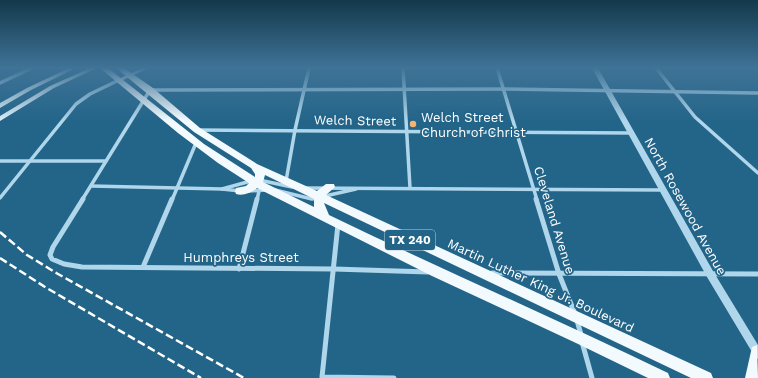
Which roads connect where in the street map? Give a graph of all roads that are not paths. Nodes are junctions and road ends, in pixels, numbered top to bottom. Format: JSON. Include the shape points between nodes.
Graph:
{"nodes":[{"id":1,"x":36,"y":86,"type":"edge"},
{"id":2,"x":56,"y":86,"type":"edge"},
{"id":3,"x":107,"y":86,"type":"edge"},
{"id":4,"x":126,"y":86,"type":"edge"},
{"id":5,"x":144,"y":86,"type":"edge"},
{"id":6,"x":305,"y":86,"type":"edge"},
{"id":7,"x":405,"y":86,"type":"edge"},
{"id":8,"x":502,"y":86,"type":"edge"},
{"id":9,"x":605,"y":86,"type":"edge"},
{"id":10,"x":669,"y":86,"type":"edge"},
{"id":11,"x":304,"y":89,"type":"junction"},
{"id":12,"x":405,"y":89,"type":"junction"},
{"id":13,"x":503,"y":89,"type":"junction"},
{"id":14,"x":150,"y":90,"type":"junction"},
{"id":15,"x":608,"y":91,"type":"junction"},
{"id":16,"x":674,"y":92,"type":"junction"},
{"id":17,"x":758,"y":93,"type":"edge"},
{"id":18,"x":143,"y":100,"type":"junction"},
{"id":19,"x":0,"y":106,"type":"edge"},
{"id":20,"x":1,"y":119,"type":"edge"},
{"id":21,"x":198,"y":130,"type":"junction"},
{"id":22,"x":295,"y":130,"type":"junction"},
{"id":23,"x":407,"y":131,"type":"junction"},
{"id":24,"x":517,"y":132,"type":"junction"},
{"id":25,"x":632,"y":133,"type":"junction"},
{"id":26,"x":196,"y":143,"type":"junction"},
{"id":27,"x":0,"y":161,"type":"edge"},
{"id":28,"x":31,"y":161,"type":"junction"},
{"id":29,"x":106,"y":161,"type":"junction"},
{"id":30,"x":254,"y":166,"type":"junction"},
{"id":31,"x":758,"y":173,"type":"edge"},
{"id":32,"x":286,"y":182,"type":"junction"},
{"id":33,"x":259,"y":185,"type":"junction"},
{"id":34,"x":91,"y":186,"type":"junction"},
{"id":35,"x":298,"y":187,"type":"junction"},
{"id":36,"x":176,"y":188,"type":"junction"},
{"id":37,"x":330,"y":188,"type":"junction"},
{"id":38,"x":361,"y":188,"type":"junction"},
{"id":39,"x":410,"y":188,"type":"junction"},
{"id":40,"x":222,"y":189,"type":"junction"},
{"id":41,"x":533,"y":190,"type":"junction"},
{"id":42,"x":663,"y":190,"type":"junction"},
{"id":43,"x":240,"y":191,"type":"joint"},
{"id":44,"x":318,"y":197,"type":"junction"},
{"id":45,"x":0,"y":198,"type":"edge"},
{"id":46,"x":325,"y":218,"type":"junction"},
{"id":47,"x":338,"y":224,"type":"junction"},
{"id":48,"x":142,"y":268,"type":"junction"},
{"id":49,"x":334,"y":268,"type":"junction"},
{"id":50,"x":239,"y":269,"type":"junction"},
{"id":51,"x":436,"y":272,"type":"junction"},
{"id":52,"x":481,"y":273,"type":"junction"},
{"id":53,"x":559,"y":274,"type":"junction"},
{"id":54,"x":710,"y":274,"type":"junction"},
{"id":55,"x":758,"y":274,"type":"edge"},
{"id":56,"x":577,"y":316,"type":"junction"},
{"id":57,"x":581,"y":338,"type":"junction"},
{"id":58,"x":758,"y":353,"type":"edge"},
{"id":59,"x":659,"y":377,"type":"edge"},
{"id":60,"x":394,"y":378,"type":"edge"},
{"id":61,"x":592,"y":378,"type":"edge"},
{"id":62,"x":706,"y":378,"type":"edge"},
{"id":63,"x":752,"y":378,"type":"edge"}],
"edges":[{"from":1,"to":19,"type":"main road"},
{"from":2,"to":20,"type":"main road"},
{"from":3,"to":28,"type":"street","via":[[76,104]]},
{"from":4,"to":18,"type":"main road","number":"TX 240"},
{"from":5,"to":14,"type":"main road","name":"Martin Luther King Jr. Boulevard","number":"TX 240"},
{"from":6,"to":11,"type":"street"},
{"from":7,"to":12,"type":"street"},
{"from":8,"to":13,"type":"street","name":"Cleveland Avenue"},
{"from":9,"to":15,"type":"street","name":"North Rosewood Avenue"},
{"from":10,"to":16,"type":"street"},
{"from":11,"to":12,"type":"street"},
{"from":11,"to":14,"type":"street"},
{"from":11,"to":22,"type":"street"},
{"from":12,"to":13,"type":"street"},
{"from":12,"to":23,"type":"street"},
{"from":13,"to":15,"type":"street"},
{"from":13,"to":24,"type":"street","name":"Cleveland Avenue"},
{"from":14,"to":18,"type":"street"},
{"from":14,"to":21,"type":"main road","name":"Martin Luther King Jr. Boulevard","number":"TX 240"},
{"from":15,"to":16,"type":"street"},
{"from":15,"to":25,"type":"street","name":"North Rosewood Avenue"},
{"from":16,"to":17,"type":"street"},
{"from":16,"to":31,"type":"street","via":[[695,117]]},
{"from":18,"to":26,"type":"main road","number":"TX 240"},
{"from":18,"to":29,"type":"street"},
{"from":21,"to":22,"type":"street","name":"Welch Street"},
{"from":21,"to":30,"type":"main road","name":"Martin Luther King Jr. Boulevard","number":"TX 240"},
{"from":22,"to":23,"type":"street","name":"Welch Street"},
{"from":22,"to":32,"type":"street"},
{"from":23,"to":24,"type":"street","name":"Welch Street"},
{"from":23,"to":39,"type":"street"},
{"from":24,"to":25,"type":"street","name":"Welch Street"},
{"from":24,"to":41,"type":"street","name":"Cleveland Avenue"},
{"from":25,"to":42,"type":"street","name":"North Rosewood Avenue"},
{"from":26,"to":33,"type":"main road","number":"TX 240"},
{"from":26,"to":36,"type":"street"},
{"from":27,"to":28,"type":"street"},
{"from":28,"to":29,"type":"street"},
{"from":28,"to":45,"type":"street"},
{"from":29,"to":34,"type":"street"},
{"from":30,"to":32,"type":"main road","name":"Martin Luther King Jr. Boulevard","number":"TX 240"},
{"from":30,"to":33,"type":"main road","via":[[260,174]]},
{"from":32,"to":35,"type":"main road","name":"Martin Luther King Jr. Boulevard","number":"TX 240"},
{"from":33,"to":35,"type":"street"},
{"from":33,"to":40,"type":"street"},
{"from":33,"to":43,"type":"main road"},
{"from":33,"to":44,"type":"street","via":[[306,198]]},
{"from":33,"to":46,"type":"main road","number":"TX 240"},
{"from":33,"to":50,"type":"street"},
{"from":34,"to":36,"type":"street"},
{"from":34,"to":48,"type":"street","name":"Humphreys Street","via":[[53,247],[50,254],[52,260],[72,266]]},
{"from":35,"to":37,"type":"street"},
{"from":35,"to":44,"type":"main road","name":"Martin Luther King Jr. Boulevard","number":"TX 240"},
{"from":36,"to":40,"type":"street"},
{"from":36,"to":48,"type":"street"},
{"from":37,"to":38,"type":"street"},
{"from":37,"to":44,"type":"main road","via":[[325,189]]},
{"from":38,"to":39,"type":"street"},
{"from":38,"to":44,"type":"street"},
{"from":39,"to":41,"type":"street"},
{"from":40,"to":43,"type":"street"},
{"from":41,"to":42,"type":"street"},
{"from":41,"to":53,"type":"street","name":"Cleveland Avenue"},
{"from":42,"to":54,"type":"street","name":"North Rosewood Avenue"},
{"from":44,"to":46,"type":"main road","via":[[317,203]]},
{"from":44,"to":52,"type":"main road","name":"Martin Luther King Jr. Boulevard","number":"TX 240"},
{"from":46,"to":47,"type":"main road","number":"TX 240"},
{"from":47,"to":49,"type":"street"},
{"from":47,"to":51,"type":"main road","number":"TX 240"},
{"from":48,"to":50,"type":"street","name":"Humphreys Street"},
{"from":49,"to":50,"type":"street","name":"Humphreys Street"},
{"from":49,"to":51,"type":"street","name":"Humphreys Street"},
{"from":49,"to":60,"type":"street","via":[[322,377]]},
{"from":51,"to":57,"type":"main road","number":"TX 240"},
{"from":52,"to":53,"type":"street"},
{"from":52,"to":56,"type":"main road","name":"Martin Luther King Jr. Boulevard","number":"TX 240"},
{"from":53,"to":54,"type":"street"},
{"from":53,"to":56,"type":"street","name":"Cleveland Avenue"},
{"from":54,"to":55,"type":"street"},
{"from":54,"to":58,"type":"street","name":"North Rosewood Avenue"},
{"from":56,"to":57,"type":"street","name":"Cleveland Avenue"},
{"from":56,"to":62,"type":"main road","name":"Martin Luther King Jr. Boulevard","number":"TX 240"},
{"from":57,"to":59,"type":"main road","number":"TX 240"},
{"from":57,"to":61,"type":"street","name":"Cleveland Avenue"},
{"from":58,"to":63,"type":"main road"}]}
